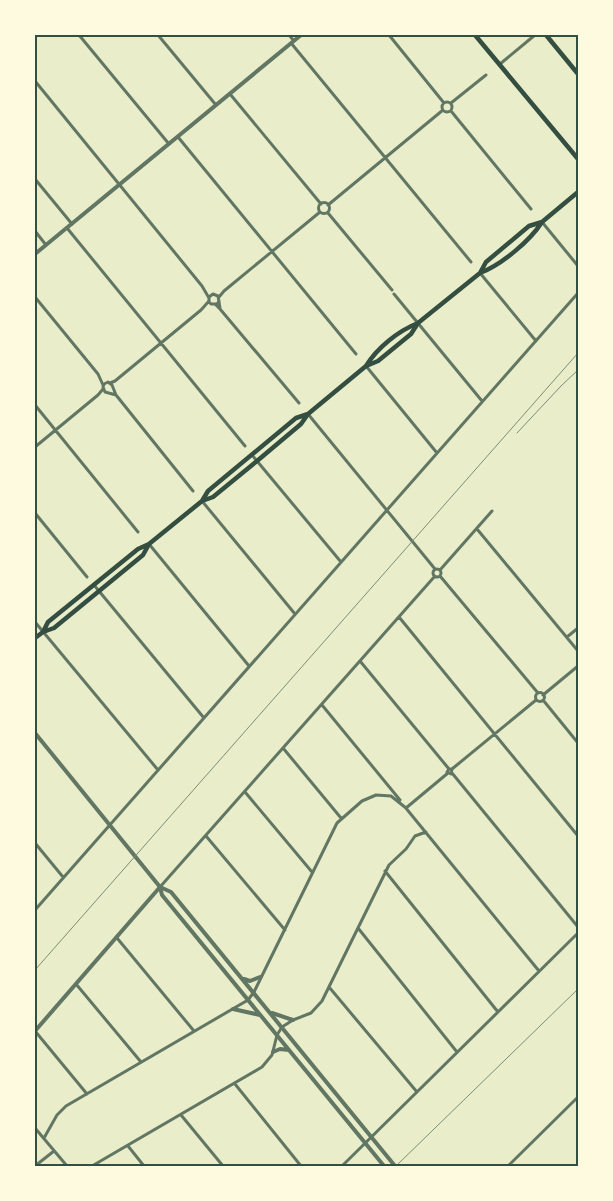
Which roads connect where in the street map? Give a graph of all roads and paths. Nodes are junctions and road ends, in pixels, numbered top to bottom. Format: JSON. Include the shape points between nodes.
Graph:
{"nodes":[{"id":1,"x":79,"y":35,"type":"edge"},
{"id":2,"x":158,"y":35,"type":"edge"},
{"id":3,"x":289,"y":35,"type":"edge"},
{"id":4,"x":301,"y":35,"type":"edge"},
{"id":5,"x":389,"y":35,"type":"edge"},
{"id":6,"x":475,"y":35,"type":"edge"},
{"id":7,"x":535,"y":35,"type":"edge"},
{"id":8,"x":546,"y":35,"type":"edge"},
{"id":9,"x":293,"y":42,"type":"junction"},
{"id":10,"x":500,"y":64,"type":"junction"},
{"id":11,"x":578,"y":74,"type":"edge"},
{"id":12,"x":486,"y":75,"type":"dead end"},
{"id":13,"x":35,"y":81,"type":"edge"},
{"id":14,"x":230,"y":94,"type":"junction"},
{"id":15,"x":444,"y":103,"type":"junction"},
{"id":16,"x":451,"y":104,"type":"junction"},
{"id":17,"x":216,"y":105,"type":"junction"},
{"id":18,"x":443,"y":110,"type":"junction"},
{"id":19,"x":451,"y":111,"type":"junction"},
{"id":20,"x":178,"y":137,"type":"junction"},
{"id":21,"x":168,"y":144,"type":"junction"},
{"id":22,"x":386,"y":158,"type":"junction"},
{"id":23,"x":578,"y":159,"type":"edge"},
{"id":24,"x":35,"y":179,"type":"edge"},
{"id":25,"x":120,"y":184,"type":"junction"},
{"id":26,"x":578,"y":192,"type":"edge"},
{"id":27,"x":321,"y":204,"type":"junction"},
{"id":28,"x":328,"y":205,"type":"junction"},
{"id":29,"x":531,"y":209,"type":"dead end"},
{"id":30,"x":320,"y":212,"type":"junction"},
{"id":31,"x":328,"y":213,"type":"junction"},
{"id":32,"x":542,"y":222,"type":"junction"},
{"id":33,"x":72,"y":224,"type":"junction"},
{"id":34,"x":67,"y":228,"type":"junction"},
{"id":35,"x":35,"y":231,"type":"edge"},
{"id":36,"x":46,"y":245,"type":"junction"},
{"id":37,"x":272,"y":252,"type":"junction"},
{"id":38,"x":35,"y":254,"type":"edge"},
{"id":39,"x":471,"y":262,"type":"dead end"},
{"id":40,"x":578,"y":266,"type":"edge"},
{"id":41,"x":480,"y":273,"type":"junction"},
{"id":42,"x":202,"y":286,"type":"junction"},
{"id":43,"x":578,"y":293,"type":"edge"},
{"id":44,"x":35,"y":297,"type":"edge"},
{"id":45,"x":216,"y":297,"type":"junction"},
{"id":46,"x":209,"y":299,"type":"junction"},
{"id":47,"x":213,"y":304,"type":"junction"},
{"id":48,"x":202,"y":309,"type":"junction"},
{"id":49,"x":220,"y":309,"type":"junction"},
{"id":50,"x":418,"y":323,"type":"junction"},
{"id":51,"x":536,"y":341,"type":"junction"},
{"id":52,"x":161,"y":343,"type":"junction"},
{"id":53,"x":356,"y":354,"type":"dead end"},
{"id":54,"x":366,"y":366,"type":"junction"},
{"id":55,"x":100,"y":378,"type":"junction"},
{"id":56,"x":111,"y":385,"type":"junction"},
{"id":57,"x":105,"y":390,"type":"junction"},
{"id":58,"x":116,"y":395,"type":"junction"},
{"id":59,"x":482,"y":401,"type":"junction"},
{"id":60,"x":299,"y":402,"type":"dead end"},
{"id":61,"x":35,"y":405,"type":"edge"},
{"id":62,"x":308,"y":414,"type":"junction"},
{"id":63,"x":56,"y":430,"type":"junction"},
{"id":64,"x":245,"y":446,"type":"dead end"},
{"id":65,"x":35,"y":447,"type":"edge"},
{"id":66,"x":437,"y":453,"type":"junction"},
{"id":67,"x":252,"y":454,"type":"junction"},
{"id":68,"x":257,"y":461,"type":"junction"},
{"id":69,"x":193,"y":491,"type":"dead end"},
{"id":70,"x":202,"y":501,"type":"junction"},
{"id":71,"x":386,"y":511,"type":"junction"},
{"id":72,"x":492,"y":511,"type":"dead end"},
{"id":73,"x":35,"y":513,"type":"edge"},
{"id":74,"x":477,"y":529,"type":"junction"},
{"id":75,"x":138,"y":532,"type":"dead end"},
{"id":76,"x":149,"y":544,"type":"junction"},
{"id":77,"x":341,"y":562,"type":"junction"},
{"id":78,"x":435,"y":569,"type":"junction"},
{"id":79,"x":440,"y":570,"type":"junction"},
{"id":80,"x":435,"y":576,"type":"junction"},
{"id":81,"x":440,"y":576,"type":"junction"},
{"id":82,"x":87,"y":577,"type":"dead end"},
{"id":83,"x":94,"y":585,"type":"junction"},
{"id":84,"x":99,"y":591,"type":"junction"},
{"id":85,"x":295,"y":614,"type":"junction"},
{"id":86,"x":399,"y":617,"type":"junction"},
{"id":87,"x":35,"y":622,"type":"edge"},
{"id":88,"x":578,"y":628,"type":"edge"},
{"id":89,"x":43,"y":632,"type":"junction"},
{"id":90,"x":567,"y":637,"type":"junction"},
{"id":91,"x":35,"y":638,"type":"edge"},
{"id":92,"x":578,"y":651,"type":"edge"},
{"id":93,"x":360,"y":661,"type":"junction"},
{"id":94,"x":249,"y":666,"type":"junction"},
{"id":95,"x":578,"y":666,"type":"edge"},
{"id":96,"x":538,"y":693,"type":"junction"},
{"id":97,"x":544,"y":695,"type":"junction"},
{"id":98,"x":536,"y":700,"type":"junction"},
{"id":99,"x":543,"y":700,"type":"junction"},
{"id":100,"x":322,"y":704,"type":"junction"},
{"id":101,"x":204,"y":718,"type":"junction"},
{"id":102,"x":35,"y":733,"type":"edge"},
{"id":103,"x":495,"y":734,"type":"junction"},
{"id":104,"x":578,"y":743,"type":"edge"},
{"id":105,"x":284,"y":748,"type":"junction"},
{"id":106,"x":158,"y":770,"type":"junction"},
{"id":107,"x":450,"y":771,"type":"junction"},
{"id":108,"x":245,"y":792,"type":"junction"},
{"id":109,"x":406,"y":808,"type":"junction"},
{"id":110,"x":341,"y":818,"type":"junction"},
{"id":111,"x":110,"y":825,"type":"junction"},
{"id":112,"x":426,"y":832,"type":"junction"},
{"id":113,"x":206,"y":836,"type":"junction"},
{"id":114,"x":578,"y":836,"type":"edge"},
{"id":115,"x":35,"y":843,"type":"edge"},
{"id":116,"x":386,"y":871,"type":"junction"},
{"id":117,"x":312,"y":873,"type":"junction"},
{"id":118,"x":63,"y":878,"type":"junction"},
{"id":119,"x":160,"y":887,"type":"junction"},
{"id":120,"x":35,"y":910,"type":"edge"},
{"id":121,"x":358,"y":928,"type":"junction"},
{"id":122,"x":578,"y":928,"type":"edge"},
{"id":123,"x":285,"y":930,"type":"junction"},
{"id":124,"x":578,"y":933,"type":"edge"},
{"id":125,"x":117,"y":938,"type":"junction"},
{"id":126,"x":539,"y":971,"type":"junction"},
{"id":127,"x":260,"y":977,"type":"junction"},
{"id":128,"x":243,"y":978,"type":"junction"},
{"id":129,"x":76,"y":984,"type":"junction"},
{"id":130,"x":329,"y":987,"type":"junction"},
{"id":131,"x":254,"y":992,"type":"junction"},
{"id":132,"x":248,"y":1000,"type":"junction"},
{"id":133,"x":233,"y":1009,"type":"junction"},
{"id":134,"x":498,"y":1012,"type":"junction"},
{"id":135,"x":271,"y":1013,"type":"junction"},
{"id":136,"x":261,"y":1015,"type":"junction"},
{"id":137,"x":293,"y":1020,"type":"junction"},
{"id":138,"x":282,"y":1027,"type":"junction"},
{"id":139,"x":35,"y":1031,"type":"edge"},
{"id":140,"x":194,"y":1031,"type":"junction"},
{"id":141,"x":277,"y":1035,"type":"junction"},
{"id":142,"x":289,"y":1050,"type":"junction"},
{"id":143,"x":273,"y":1052,"type":"junction"},
{"id":144,"x":457,"y":1052,"type":"junction"},
{"id":145,"x":141,"y":1062,"type":"junction"},
{"id":146,"x":234,"y":1084,"type":"junction"},
{"id":147,"x":417,"y":1092,"type":"junction"},
{"id":148,"x":87,"y":1094,"type":"junction"},
{"id":149,"x":578,"y":1098,"type":"edge"},
{"id":150,"x":181,"y":1115,"type":"junction"},
{"id":151,"x":35,"y":1128,"type":"edge"},
{"id":152,"x":44,"y":1138,"type":"junction"},
{"id":153,"x":371,"y":1138,"type":"junction"},
{"id":154,"x":365,"y":1144,"type":"junction"},
{"id":155,"x":128,"y":1146,"type":"junction"},
{"id":156,"x":54,"y":1151,"type":"junction"},
{"id":157,"x":35,"y":1166,"type":"edge"},
{"id":158,"x":67,"y":1166,"type":"edge"},
{"id":159,"x":92,"y":1166,"type":"edge"},
{"id":160,"x":144,"y":1166,"type":"edge"},
{"id":161,"x":223,"y":1166,"type":"edge"},
{"id":162,"x":301,"y":1166,"type":"edge"},
{"id":163,"x":342,"y":1166,"type":"edge"},
{"id":164,"x":384,"y":1166,"type":"edge"},
{"id":165,"x":395,"y":1166,"type":"edge"},
{"id":166,"x":508,"y":1166,"type":"edge"}],
"edges":[{"from":1,"to":21,"type":"street"},
{"from":2,"to":17,"type":"street"},
{"from":3,"to":9,"type":"street"},
{"from":4,"to":9,"type":"street"},
{"from":5,"to":15,"type":"street"},
{"from":6,"to":10,"type":"main road"},
{"from":7,"to":10,"type":"street"},
{"from":8,"to":11,"type":"main road"},
{"from":9,"to":14,"type":"street"},
{"from":9,"to":22,"type":"street"},
{"from":10,"to":23,"type":"main road"},
{"from":12,"to":16,"type":"street"},
{"from":13,"to":25,"type":"street"},
{"from":14,"to":17,"type":"street"},
{"from":14,"to":27,"type":"street"},
{"from":15,"to":16,"type":"street"},
{"from":15,"to":18,"type":"street"},
{"from":16,"to":19,"type":"street"},
{"from":17,"to":20,"type":"street"},
{"from":18,"to":19,"type":"street"},
{"from":18,"to":22,"type":"street"},
{"from":19,"to":29,"type":"street"},
{"from":20,"to":21,"type":"street"},
{"from":20,"to":37,"type":"street"},
{"from":21,"to":25,"type":"street"},
{"from":22,"to":28,"type":"street"},
{"from":22,"to":39,"type":"street"},
{"from":24,"to":33,"type":"street"},
{"from":25,"to":33,"type":"street"},
{"from":25,"to":42,"type":"street"},
{"from":26,"to":32,"type":"main road"},
{"from":27,"to":28,"type":"street"},
{"from":27,"to":30,"type":"street"},
{"from":28,"to":31,"type":"street"},
{"from":30,"to":31,"type":"street"},
{"from":30,"to":37,"type":"street"},
{"from":31,"to":50,"type":"street"},
{"from":32,"to":40,"type":"street"},
{"from":32,"to":41,"type":"main road","via":[[528,239],[492,268]]},
{"from":32,"to":41,"type":"main road","via":[[530,226],[486,262]]},
{"from":33,"to":34,"type":"street"},
{"from":34,"to":36,"type":"street"},
{"from":34,"to":52,"type":"street"},
{"from":35,"to":36,"type":"street"},
{"from":36,"to":38,"type":"street"},
{"from":37,"to":45,"type":"street"},
{"from":37,"to":53,"type":"street"},
{"from":41,"to":50,"type":"main road"},
{"from":41,"to":51,"type":"street"},
{"from":42,"to":45,"type":"street"},
{"from":42,"to":46,"type":"street"},
{"from":43,"to":51,"type":"street"},
{"from":44,"to":55,"type":"street"},
{"from":45,"to":46,"type":"street"},
{"from":45,"to":47,"type":"street"},
{"from":45,"to":49,"type":"street"},
{"from":46,"to":47,"type":"street"},
{"from":46,"to":48,"type":"street"},
{"from":47,"to":48,"type":"street"},
{"from":47,"to":49,"type":"street"},
{"from":48,"to":52,"type":"street"},
{"from":49,"to":60,"type":"street"},
{"from":50,"to":54,"type":"main road","via":[[411,334],[378,361]]},
{"from":50,"to":54,"type":"main road","via":[[406,328],[373,355]]},
{"from":50,"to":59,"type":"street"},
{"from":51,"to":59,"type":"street"},
{"from":52,"to":56,"type":"street"},
{"from":52,"to":64,"type":"street"},
{"from":54,"to":62,"type":"main road"},
{"from":54,"to":66,"type":"street"},
{"from":55,"to":56,"type":"street"},
{"from":55,"to":57,"type":"street"},
{"from":56,"to":57,"type":"street"},
{"from":56,"to":57,"type":"street"},
{"from":56,"to":58,"type":"street"},
{"from":57,"to":58,"type":"street"},
{"from":57,"to":63,"type":"street"},
{"from":58,"to":69,"type":"street"},
{"from":59,"to":66,"type":"street"},
{"from":61,"to":63,"type":"street"},
{"from":62,"to":67,"type":"main road","via":[[296,418]]},
{"from":62,"to":68,"type":"main road","via":[[301,424]]},
{"from":62,"to":71,"type":"street"},
{"from":63,"to":65,"type":"street"},
{"from":63,"to":75,"type":"street"},
{"from":66,"to":71,"type":"street"},
{"from":67,"to":68,"type":"street"},
{"from":67,"to":70,"type":"main road","via":[[208,491]]},
{"from":68,"to":70,"type":"main road","via":[[213,497]]},
{"from":68,"to":77,"type":"street"},
{"from":70,"to":76,"type":"main road"},
{"from":70,"to":85,"type":"street"},
{"from":71,"to":77,"type":"street"},
{"from":71,"to":78,"type":"street"},
{"from":72,"to":74,"type":"street"},
{"from":73,"to":82,"type":"street"},
{"from":74,"to":79,"type":"street"},
{"from":74,"to":90,"type":"street"},
{"from":76,"to":83,"type":"main road","via":[[138,549]]},
{"from":76,"to":84,"type":"main road","via":[[143,555]]},
{"from":76,"to":94,"type":"street"},
{"from":77,"to":85,"type":"street"},
{"from":78,"to":79,"type":"street"},
{"from":78,"to":80,"type":"street"},
{"from":79,"to":81,"type":"street"},
{"from":80,"to":81,"type":"street"},
{"from":80,"to":86,"type":"street"},
{"from":81,"to":96,"type":"street"},
{"from":83,"to":84,"type":"street"},
{"from":83,"to":89,"type":"main road","via":[[48,622]]},
{"from":84,"to":89,"type":"main road","via":[[54,628]]},
{"from":84,"to":101,"type":"street"},
{"from":85,"to":94,"type":"street"},
{"from":86,"to":93,"type":"street"},
{"from":86,"to":103,"type":"street"},
{"from":87,"to":89,"type":"street"},
{"from":88,"to":90,"type":"street"},
{"from":89,"to":91,"type":"main road"},
{"from":89,"to":106,"type":"street"},
{"from":90,"to":92,"type":"street"},
{"from":93,"to":100,"type":"street"},
{"from":93,"to":107,"type":"street"},
{"from":94,"to":101,"type":"street"},
{"from":95,"to":97,"type":"street"},
{"from":96,"to":97,"type":"street"},
{"from":96,"to":98,"type":"street"},
{"from":97,"to":99,"type":"street"},
{"from":98,"to":99,"type":"street"},
{"from":98,"to":103,"type":"street"},
{"from":99,"to":104,"type":"street"},
{"from":100,"to":105,"type":"street"},
{"from":100,"to":109,"type":"street"},
{"from":101,"to":106,"type":"street"},
{"from":102,"to":111,"type":"street"},
{"from":103,"to":107,"type":"street"},
{"from":103,"to":114,"type":"street"},
{"from":105,"to":108,"type":"street"},
{"from":105,"to":110,"type":"street"},
{"from":106,"to":111,"type":"street"},
{"from":107,"to":109,"type":"street"},
{"from":107,"to":122,"type":"street"},
{"from":108,"to":113,"type":"street"},
{"from":108,"to":117,"type":"street"},
{"from":109,"to":110,"type":"street","via":[[391,796],[376,795],[362,801]]},
{"from":109,"to":112,"type":"street"},
{"from":110,"to":117,"type":"street"},
{"from":111,"to":118,"type":"street"},
{"from":111,"to":119,"type":"street"},
{"from":112,"to":116,"type":"street","via":[[415,836]]},
{"from":112,"to":126,"type":"street"},
{"from":113,"to":119,"type":"street"},
{"from":113,"to":123,"type":"street"},
{"from":115,"to":118,"type":"street"},
{"from":116,"to":121,"type":"street"},
{"from":116,"to":134,"type":"street"},
{"from":117,"to":123,"type":"street"},
{"from":118,"to":120,"type":"street"},
{"from":119,"to":125,"type":"street"},
{"from":119,"to":128,"type":"street","via":[[172,892]]},
{"from":119,"to":132,"type":"street","via":[[162,895]]},
{"from":121,"to":130,"type":"street"},
{"from":121,"to":144,"type":"street"},
{"from":123,"to":127,"type":"street"},
{"from":124,"to":126,"type":"street"},
{"from":125,"to":129,"type":"street"},
{"from":125,"to":140,"type":"street"},
{"from":126,"to":134,"type":"street"},
{"from":127,"to":128,"type":"street","via":[[250,981]]},
{"from":127,"to":131,"type":"street"},
{"from":128,"to":131,"type":"street"},
{"from":129,"to":139,"type":"street"},
{"from":129,"to":145,"type":"street"},
{"from":130,"to":137,"type":"street","via":[[318,1008]]},
{"from":130,"to":147,"type":"street"},
{"from":131,"to":132,"type":"street"},
{"from":131,"to":135,"type":"street"},
{"from":132,"to":133,"type":"street"},
{"from":132,"to":136,"type":"street"},
{"from":133,"to":136,"type":"street"},
{"from":133,"to":140,"type":"street"},
{"from":134,"to":144,"type":"street"},
{"from":135,"to":137,"type":"street"},
{"from":135,"to":138,"type":"street"},
{"from":136,"to":141,"type":"street"},
{"from":137,"to":138,"type":"street"},
{"from":138,"to":141,"type":"street"},
{"from":138,"to":153,"type":"street"},
{"from":139,"to":148,"type":"street"},
{"from":140,"to":145,"type":"street"},
{"from":141,"to":142,"type":"street"},
{"from":141,"to":143,"type":"street"},
{"from":142,"to":143,"type":"street"},
{"from":142,"to":154,"type":"street"},
{"from":143,"to":146,"type":"street","via":[[265,1065]]},
{"from":144,"to":147,"type":"street"},
{"from":145,"to":148,"type":"street"},
{"from":146,"to":150,"type":"street"},
{"from":146,"to":162,"type":"street"},
{"from":147,"to":153,"type":"street"},
{"from":148,"to":152,"type":"street","via":[[59,1112]]},
{"from":149,"to":166,"type":"street"},
{"from":150,"to":155,"type":"street"},
{"from":150,"to":161,"type":"street"},
{"from":151,"to":152,"type":"street"},
{"from":152,"to":156,"type":"street"},
{"from":153,"to":154,"type":"street"},
{"from":153,"to":165,"type":"street"},
{"from":154,"to":163,"type":"street"},
{"from":154,"to":164,"type":"street"},
{"from":155,"to":159,"type":"street"},
{"from":155,"to":160,"type":"street"},
{"from":156,"to":157,"type":"street"},
{"from":156,"to":158,"type":"street"}]}
